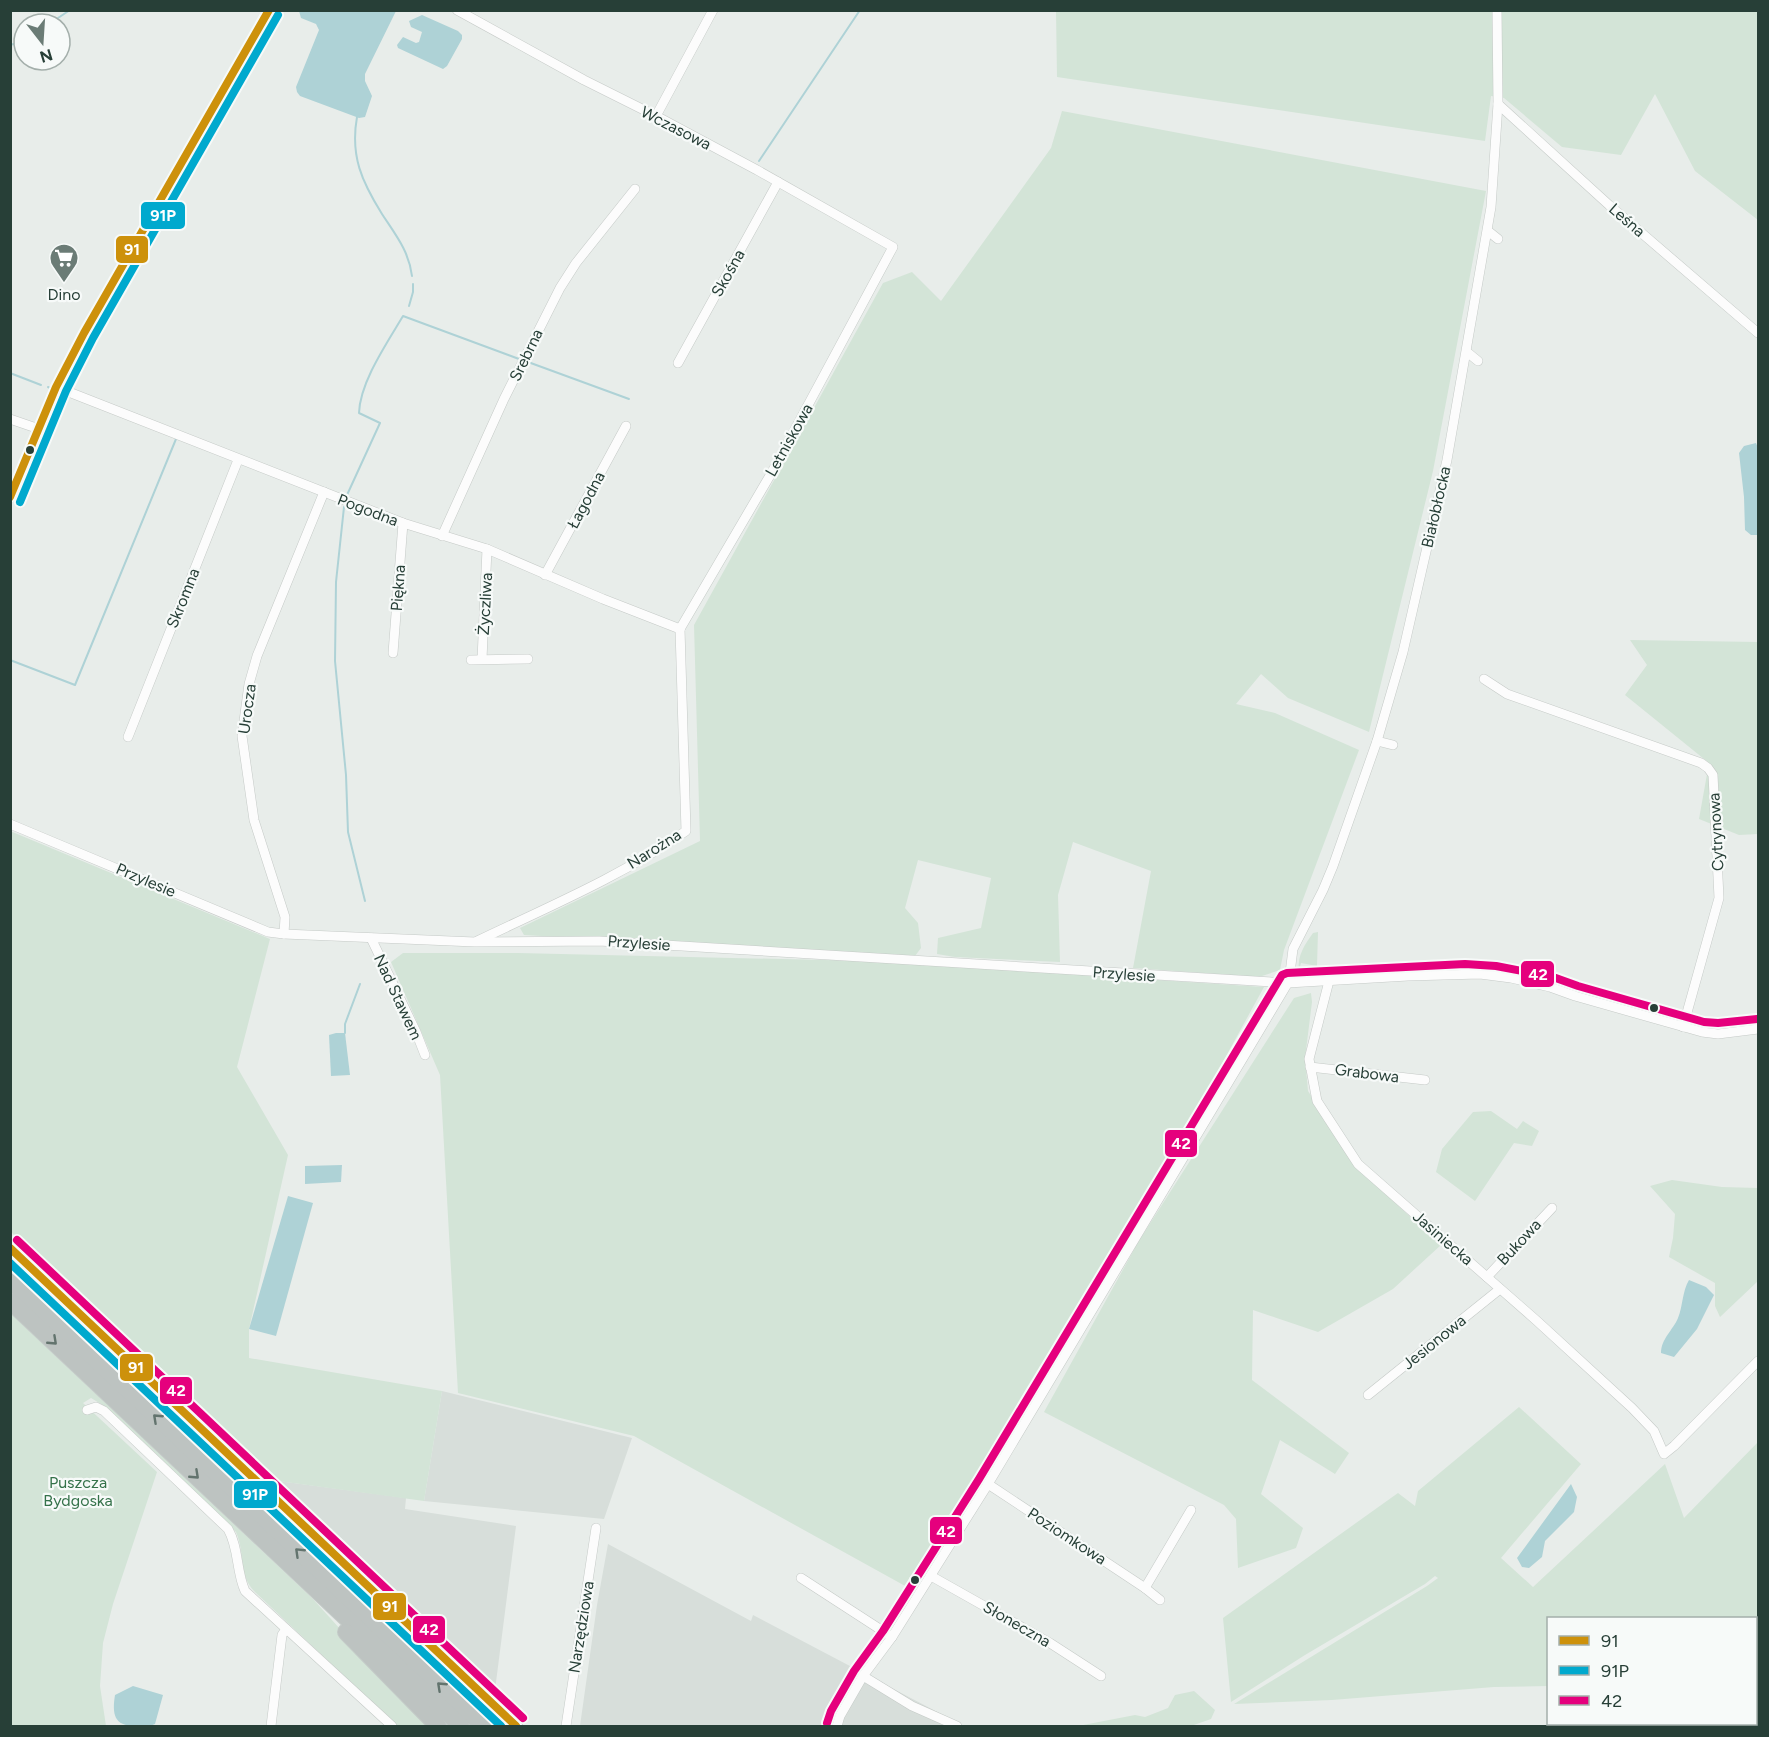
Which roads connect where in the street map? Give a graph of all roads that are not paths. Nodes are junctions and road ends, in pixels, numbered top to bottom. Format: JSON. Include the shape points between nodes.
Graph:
{"nodes":[{"id":1,"x":269,"y":10,"type":"edge"},
{"id":2,"x":457,"y":10,"type":"edge"},
{"id":3,"x":713,"y":10,"type":"edge"},
{"id":4,"x":1497,"y":10,"type":"edge"},
{"id":5,"x":1498,"y":104,"type":"junction"},
{"id":6,"x":656,"y":116,"type":"junction"},
{"id":7,"x":778,"y":182,"type":"junction"},
{"id":8,"x":635,"y":189,"type":"dead end"},
{"id":9,"x":1488,"y":231,"type":"junction"},
{"id":10,"x":1498,"y":238,"type":"dead end"},
{"id":11,"x":893,"y":247,"type":"joint"},
{"id":12,"x":1758,"y":333,"type":"edge"},
{"id":13,"x":1467,"y":352,"type":"junction"},
{"id":14,"x":1478,"y":361,"type":"dead end"},
{"id":15,"x":678,"y":363,"type":"dead end"},
{"id":16,"x":56,"y":387,"type":"junction"},
{"id":17,"x":10,"y":418,"type":"edge"},
{"id":18,"x":626,"y":426,"type":"dead end"},
{"id":19,"x":39,"y":429,"type":"junction"},
{"id":20,"x":238,"y":459,"type":"junction"},
{"id":21,"x":324,"y":492,"type":"junction"},
{"id":22,"x":1440,"y":494,"type":"junction"},
{"id":23,"x":1452,"y":496,"type":"dead end"},
{"id":24,"x":10,"y":498,"type":"edge"},
{"id":25,"x":403,"y":523,"type":"junction"},
{"id":26,"x":442,"y":536,"type":"junction"},
{"id":27,"x":487,"y":549,"type":"junction"},
{"id":28,"x":546,"y":575,"type":"junction"},
{"id":29,"x":680,"y":629,"type":"junction"},
{"id":30,"x":393,"y":653,"type":"dead end"},
{"id":31,"x":482,"y":659,"type":"junction"},
{"id":32,"x":528,"y":659,"type":"dead end"},
{"id":33,"x":471,"y":660,"type":"dead end"},
{"id":34,"x":1484,"y":679,"type":"dead end"},
{"id":35,"x":128,"y":737,"type":"dead end"},
{"id":36,"x":1377,"y":741,"type":"junction"},
{"id":37,"x":1393,"y":745,"type":"dead end"},
{"id":38,"x":10,"y":824,"type":"edge"},
{"id":39,"x":284,"y":934,"type":"junction"},
{"id":40,"x":371,"y":938,"type":"junction"},
{"id":41,"x":475,"y":942,"type":"junction"},
{"id":42,"x":1329,"y":981,"type":"junction"},
{"id":43,"x":1288,"y":983,"type":"junction"},
{"id":44,"x":1683,"y":1027,"type":"junction"},
{"id":45,"x":1758,"y":1029,"type":"edge"},
{"id":46,"x":425,"y":1055,"type":"dead end"},
{"id":47,"x":1310,"y":1066,"type":"junction"},
{"id":48,"x":1425,"y":1080,"type":"dead end"},
{"id":49,"x":1552,"y":1208,"type":"dead end"},
{"id":50,"x":10,"y":1248,"type":"edge"},
{"id":51,"x":1487,"y":1277,"type":"junction"},
{"id":52,"x":10,"y":1280,"type":"edge"},
{"id":53,"x":1500,"y":1288,"type":"junction"},
{"id":54,"x":10,"y":1300,"type":"edge"},
{"id":55,"x":1758,"y":1361,"type":"edge"},
{"id":56,"x":1368,"y":1395,"type":"dead end"},
{"id":57,"x":87,"y":1410,"type":"dead end"},
{"id":58,"x":988,"y":1484,"type":"junction"},
{"id":59,"x":1191,"y":1510,"type":"dead end"},
{"id":60,"x":596,"y":1528,"type":"dead end"},
{"id":61,"x":931,"y":1576,"type":"junction"},
{"id":62,"x":801,"y":1578,"type":"dead end"},
{"id":63,"x":304,"y":1580,"type":"junction"},
{"id":64,"x":1145,"y":1588,"type":"junction"},
{"id":65,"x":1160,"y":1600,"type":"dead end"},
{"id":66,"x":286,"y":1629,"type":"junction"},
{"id":67,"x":892,"y":1637,"type":"junction"},
{"id":68,"x":863,"y":1676,"type":"junction"},
{"id":69,"x":1101,"y":1676,"type":"dead end"},
{"id":70,"x":271,"y":1726,"type":"edge"},
{"id":71,"x":392,"y":1726,"type":"edge"},
{"id":72,"x":438,"y":1726,"type":"edge"},
{"id":73,"x":461,"y":1726,"type":"edge"},
{"id":74,"x":483,"y":1726,"type":"edge"},
{"id":75,"x":516,"y":1726,"type":"edge"},
{"id":76,"x":566,"y":1726,"type":"edge"},
{"id":77,"x":837,"y":1726,"type":"edge"},
{"id":78,"x":957,"y":1726,"type":"edge"}],
"edges":[{"from":1,"to":16,"type":"street"},
{"from":2,"to":6,"type":"street","name":"Wczasowa"},
{"from":3,"to":6,"type":"street"},
{"from":4,"to":5,"type":"street","name":"Białobłocka"},
{"from":5,"to":9,"type":"street","name":"Białobłocka"},
{"from":5,"to":12,"type":"street","name":"Leśna"},
{"from":6,"to":7,"type":"street","name":"Wczasowa"},
{"from":7,"to":11,"type":"street","name":"Wczasowa"},
{"from":7,"to":15,"type":"street","name":"Skośna"},
{"from":8,"to":26,"type":"street","name":"Srebrna","via":[[560,288]]},
{"from":9,"to":10,"type":"street"},
{"from":9,"to":13,"type":"street","name":"Białobłocka"},
{"from":11,"to":29,"type":"street","name":"Letniskowa","via":[[772,472]]},
{"from":13,"to":14,"type":"street"},
{"from":13,"to":22,"type":"street","name":"Białobłocka"},
{"from":16,"to":19,"type":"street"},
{"from":16,"to":20,"type":"street","name":"Pogodna"},
{"from":17,"to":19,"type":"street"},
{"from":18,"to":28,"type":"street","name":"Łagodna"},
{"from":19,"to":24,"type":"street"},
{"from":20,"to":21,"type":"street","name":"Pogodna"},
{"from":20,"to":35,"type":"street","name":"Skromna"},
{"from":21,"to":25,"type":"street","name":"Pogodna"},
{"from":21,"to":39,"type":"street","name":"Urocza","via":[[257,656],[242,736],[255,820],[285,917]]},
{"from":22,"to":23,"type":"street"},
{"from":22,"to":36,"type":"street","name":"Białobłocka","via":[[1403,652]]},
{"from":25,"to":26,"type":"street","name":"Pogodna"},
{"from":25,"to":30,"type":"street","name":"Piękna"},
{"from":26,"to":27,"type":"street","name":"Pogodna"},
{"from":27,"to":28,"type":"street","name":"Pogodna"},
{"from":27,"to":31,"type":"street","name":"Życzliwa"},
{"from":28,"to":29,"type":"street","name":"Pogodna"},
{"from":29,"to":41,"type":"street","name":"Narożna","via":[[686,831],[604,880]]},
{"from":31,"to":32,"type":"street","name":"Życzliwa"},
{"from":31,"to":33,"type":"street","name":"Życzliwa"},
{"from":34,"to":44,"type":"street","name":"Cytrynowa","via":[[1507,694],[1701,763],[1713,775],[1719,898]]},
{"from":36,"to":37,"type":"street"},
{"from":36,"to":43,"type":"street","name":"Białobłocka","via":[[1333,866],[1293,949]]},
{"from":38,"to":39,"type":"street","name":"Przylesie","via":[[268,932]]},
{"from":39,"to":40,"type":"street","name":"Przylesie"},
{"from":40,"to":41,"type":"street","name":"Przylesie"},
{"from":40,"to":46,"type":"street","name":"Nad Stawem"},
{"from":41,"to":43,"type":"street","name":"Przylesie","via":[[599,941]]},
{"from":42,"to":43,"type":"street"},
{"from":42,"to":44,"type":"street","via":[[1496,976],[1550,987]]},
{"from":42,"to":47,"type":"street","name":"Jasiniecka"},
{"from":43,"to":58,"type":"street"},
{"from":44,"to":45,"type":"street","via":[[1718,1034]]},
{"from":47,"to":48,"type":"street","name":"Grabowa"},
{"from":47,"to":51,"type":"street","name":"Jasiniecka","via":[[1317,1101],[1358,1164]]},
{"from":49,"to":51,"type":"street","name":"Bukowa"},
{"from":50,"to":75,"type":"street"},
{"from":51,"to":53,"type":"street","name":"Jasiniecka"},
{"from":74,"to":52,"type":"highway","one_way":true},
{"from":53,"to":55,"type":"street","name":"Jasiniecka","via":[[1632,1408],[1654,1431],[1664,1454]]},
{"from":53,"to":56,"type":"street","name":"Jesionowa"},
{"from":54,"to":63,"type":"highway","one_way":true},
{"from":57,"to":66,"type":"street","via":[[96,1407],[104,1411],[228,1529],[234,1539],[245,1591]]},
{"from":58,"to":61,"type":"street"},
{"from":58,"to":64,"type":"street","name":"Poziomkowa"},
{"from":59,"to":64,"type":"street"},
{"from":60,"to":76,"type":"street","name":"Narzędziowa"},
{"from":61,"to":67,"type":"street"},
{"from":61,"to":69,"type":"street","name":"Słoneczna"},
{"from":62,"to":67,"type":"street"},
{"from":63,"to":72,"type":"highway","via":[[374,1663]]},
{"from":63,"to":73,"type":"highway"},
{"from":64,"to":65,"type":"street","name":"Poziomkowa"},
{"from":66,"to":70,"type":"street","via":[[282,1635]]},
{"from":66,"to":71,"type":"street"},
{"from":67,"to":68,"type":"street"},
{"from":68,"to":77,"type":"street"},
{"from":68,"to":78,"type":"street","via":[[912,1706]]}]}
